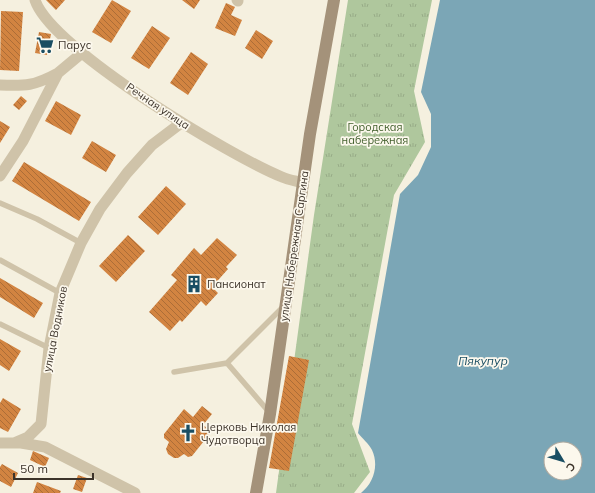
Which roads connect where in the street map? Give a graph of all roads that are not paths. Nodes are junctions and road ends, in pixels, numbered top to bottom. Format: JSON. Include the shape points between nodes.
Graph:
{"nodes":[{"id":1,"x":35,"y":0,"type":"edge"},
{"id":2,"x":334,"y":0,"type":"edge"},
{"id":3,"x":82,"y":52,"type":"junction"},
{"id":4,"x":58,"y":73,"type":"junction"},
{"id":5,"x":0,"y":85,"type":"edge"},
{"id":6,"x":181,"y":123,"type":"junction"},
{"id":7,"x":0,"y":176,"type":"edge"},
{"id":8,"x":303,"y":183,"type":"junction"},
{"id":9,"x":0,"y":203,"type":"edge"},
{"id":10,"x":81,"y":243,"type":"junction"},
{"id":11,"x":0,"y":260,"type":"edge"},
{"id":12,"x":60,"y":293,"type":"junction"},
{"id":13,"x":286,"y":304,"type":"junction"},
{"id":14,"x":0,"y":324,"type":"edge"},
{"id":15,"x":49,"y":348,"type":"junction"},
{"id":16,"x":226,"y":363,"type":"junction"},
{"id":17,"x":174,"y":372,"type":"dead end"},
{"id":18,"x":270,"y":414,"type":"junction"},
{"id":19,"x":41,"y":424,"type":"junction"},
{"id":20,"x":0,"y":443,"type":"edge"},
{"id":21,"x":14,"y":443,"type":"junction"},
{"id":22,"x":45,"y":447,"type":"junction"},
{"id":23,"x":135,"y":493,"type":"edge"},
{"id":24,"x":256,"y":493,"type":"edge"}],
"edges":[{"from":1,"to":3,"type":"street","name":"Речная улица","via":[[44,16]]},
{"from":2,"to":8,"type":"main road","name":"улица Набережная Саргина"},
{"from":3,"to":4,"type":"street"},
{"from":3,"to":6,"type":"street","name":"Речная улица"},
{"from":4,"to":5,"type":"street","via":[[30,86]]},
{"from":4,"to":7,"type":"street","via":[[23,141]]},
{"from":6,"to":8,"type":"street","name":"Речная улица","via":[[283,178]]},
{"from":6,"to":10,"type":"street","name":"улица Водников","via":[[152,145],[127,173],[100,209]]},
{"from":8,"to":13,"type":"main road","name":"улица Набережная Саргина"},
{"from":9,"to":10,"type":"lane","via":[[37,219]]},
{"from":10,"to":12,"type":"street","name":"улица Водников"},
{"from":11,"to":12,"type":"lane"},
{"from":12,"to":15,"type":"street","name":"улица Водников"},
{"from":13,"to":16,"type":"lane"},
{"from":13,"to":18,"type":"main road","name":"улица Набережная Саргина"},
{"from":14,"to":15,"type":"lane"},
{"from":15,"to":19,"type":"street","name":"улица Водников"},
{"from":16,"to":17,"type":"lane"},
{"from":16,"to":18,"type":"lane"},
{"from":18,"to":24,"type":"main road","name":"улица Набережная Саргина"},
{"from":19,"to":21,"type":"street","via":[[28,437]]},
{"from":19,"to":22,"type":"street","name":"улица Водников","via":[[40,437]]},
{"from":20,"to":21,"type":"street"},
{"from":21,"to":22,"type":"street"},
{"from":22,"to":23,"type":"street"}]}
